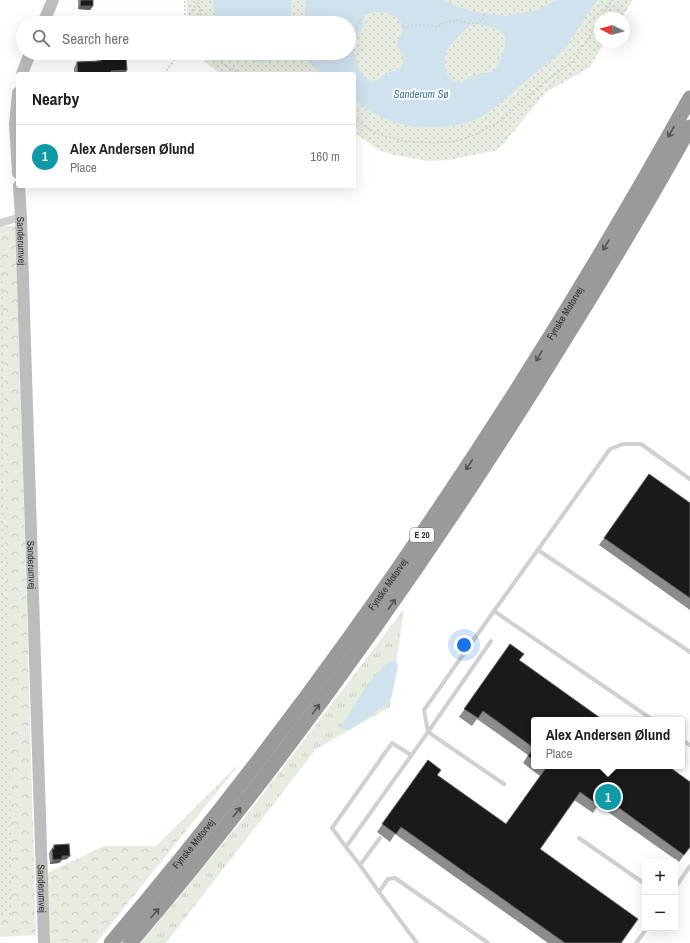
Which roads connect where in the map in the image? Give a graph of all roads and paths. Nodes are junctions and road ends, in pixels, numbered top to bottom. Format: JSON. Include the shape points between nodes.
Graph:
{"nodes":[{"id":1,"x":53,"y":0,"type":"edge"},
{"id":2,"x":185,"y":0,"type":"edge"},
{"id":3,"x":612,"y":0,"type":"edge"},
{"id":4,"x":199,"y":1,"type":"edge"},
{"id":5,"x":604,"y":12,"type":"edge"},
{"id":6,"x":484,"y":14,"type":"dead end"},
{"id":7,"x":46,"y":16,"type":"edge"},
{"id":8,"x":185,"y":16,"type":"edge"},
{"id":9,"x":189,"y":16,"type":"edge"},
{"id":10,"x":202,"y":16,"type":"edge"},
{"id":11,"x":361,"y":19,"type":"dead end"},
{"id":12,"x":404,"y":27,"type":"dead end"},
{"id":13,"x":356,"y":28,"type":"edge"},
{"id":14,"x":594,"y":29,"type":"edge"},
{"id":15,"x":27,"y":60,"type":"edge"},
{"id":16,"x":174,"y":60,"type":"edge"},
{"id":17,"x":218,"y":60,"type":"edge"},
{"id":18,"x":310,"y":60,"type":"edge"},
{"id":19,"x":315,"y":68,"type":"dead end"},
{"id":20,"x":23,"y":72,"type":"edge"},
{"id":21,"x":165,"y":72,"type":"edge"},
{"id":22,"x":239,"y":72,"type":"edge"},
{"id":23,"x":690,"y":98,"type":"edge"},
{"id":24,"x":16,"y":113,"type":"edge"},
{"id":25,"x":356,"y":120,"type":"edge"},
{"id":26,"x":690,"y":127,"type":"edge"},
{"id":27,"x":16,"y":140,"type":"edge"},
{"id":28,"x":19,"y":188,"type":"edge"},
{"id":29,"x":21,"y":217,"type":"junction"},
{"id":30,"x":0,"y":223,"type":"edge"},
{"id":31,"x":690,"y":479,"type":"edge"},
{"id":32,"x":538,"y":550,"type":"junction"},
{"id":33,"x":494,"y":610,"type":"junction"},
{"id":34,"x":492,"y":641,"type":"dead end"},
{"id":35,"x":690,"y":652,"type":"edge"},
{"id":36,"x":650,"y":717,"type":"edge"},
{"id":37,"x":428,"y":732,"type":"junction"},
{"id":38,"x":411,"y":755,"type":"junction"},
{"id":39,"x":504,"y":784,"type":"dead end"},
{"id":40,"x":380,"y":838,"type":"dead end"},
{"id":41,"x":579,"y":838,"type":"dead end"},
{"id":42,"x":346,"y":847,"type":"junction"},
{"id":43,"x":360,"y":865,"type":"junction"},
{"id":44,"x":690,"y":866,"type":"edge"},
{"id":45,"x":642,"y":882,"type":"edge"},
{"id":46,"x":678,"y":884,"type":"edge"},
{"id":47,"x":379,"y":892,"type":"junction"},
{"id":48,"x":644,"y":931,"type":"edge"},
{"id":49,"x":44,"y":943,"type":"edge"},
{"id":50,"x":111,"y":943,"type":"edge"},
{"id":51,"x":130,"y":943,"type":"edge"},
{"id":52,"x":417,"y":943,"type":"edge"},
{"id":53,"x":488,"y":943,"type":"edge"},
{"id":54,"x":636,"y":943,"type":"edge"}],
"edges":[{"from":1,"to":7,"type":"street"},
{"from":2,"to":8,"type":"path"},
{"from":3,"to":5,"type":"path"},
{"from":4,"to":9,"type":"path"},
{"from":4,"to":10,"type":"path"},
{"from":6,"to":12,"type":"path","via":[[481,22],[472,24],[457,20],[448,21],[436,28],[429,25]]},
{"from":11,"to":13,"type":"path"},
{"from":14,"to":25,"type":"path","via":[[572,62],[543,83],[502,120],[476,134],[457,141],[404,141],[377,134]]},
{"from":15,"to":20,"type":"street"},
{"from":16,"to":21,"type":"path"},
{"from":17,"to":22,"type":"path"},
{"from":18,"to":19,"type":"path"},
{"from":23,"to":50,"type":"highway","name":"Fynske Motorvej","number":"E 20","one_way":true,"via":[[611,237],[520,386],[412,551],[230,798]]},
{"from":24,"to":27,"type":"street"},
{"from":51,"to":26,"type":"highway","name":"Fynske Motorvej","number":"E 20","one_way":true,"via":[[284,750],[424,558],[528,400],[624,244]]},
{"from":28,"to":29,"type":"street","name":"Sanderumvej"},
{"from":29,"to":30,"type":"street"},
{"from":29,"to":49,"type":"street","name":"Sanderumvej"},
{"from":31,"to":32,"type":"lane","via":[[641,444],[624,444],[610,449]]},
{"from":32,"to":33,"type":"lane"},
{"from":32,"to":35,"type":"lane"},
{"from":33,"to":36,"type":"lane"},
{"from":33,"to":37,"type":"lane","via":[[424,710]]},
{"from":34,"to":37,"type":"lane"},
{"from":37,"to":38,"type":"lane"},
{"from":37,"to":39,"type":"lane"},
{"from":38,"to":42,"type":"lane"},
{"from":38,"to":42,"type":"lane","via":[[392,743],[332,828]]},
{"from":40,"to":43,"type":"lane"},
{"from":41,"to":45,"type":"lane"},
{"from":42,"to":43,"type":"lane"},
{"from":43,"to":47,"type":"lane"},
{"from":44,"to":46,"type":"lane"},
{"from":47,"to":52,"type":"lane"},
{"from":47,"to":53,"type":"lane","via":[[388,880],[395,878]]},
{"from":48,"to":54,"type":"lane"}]}
